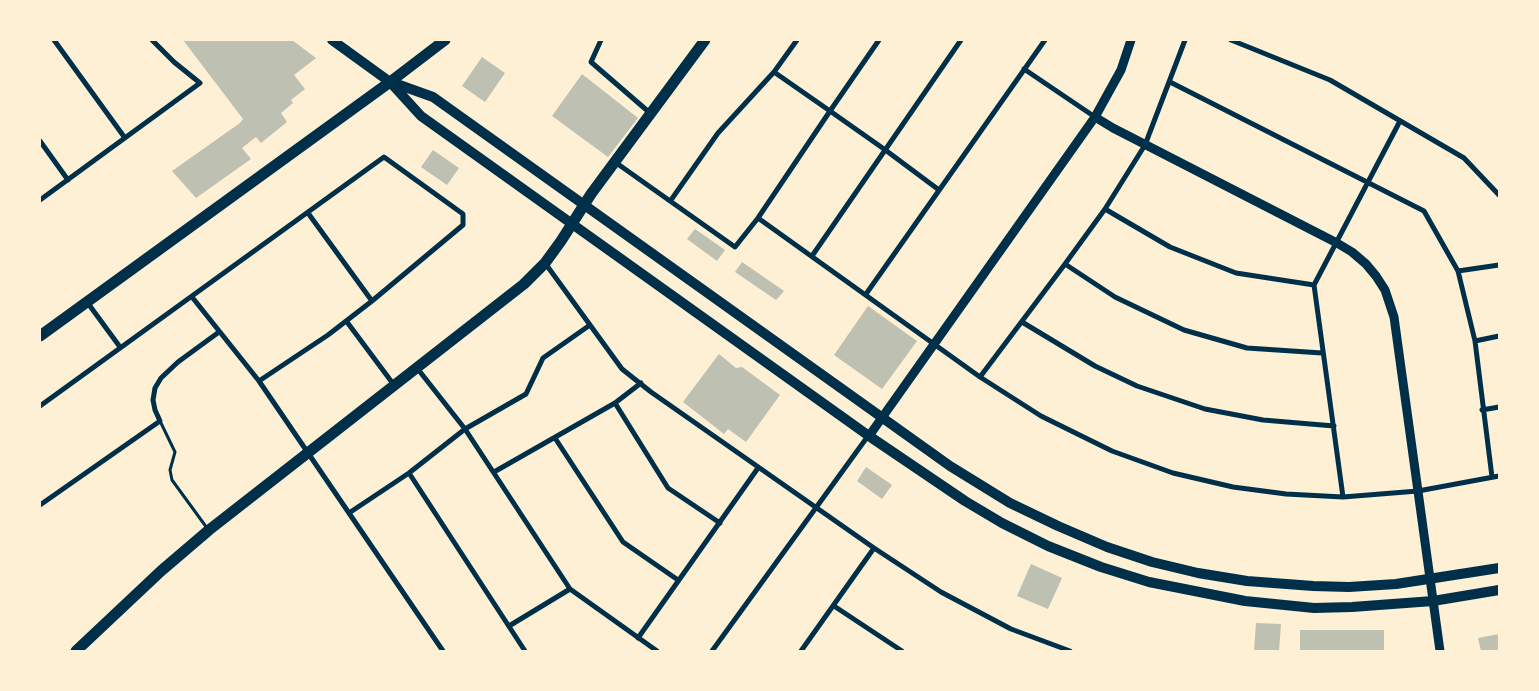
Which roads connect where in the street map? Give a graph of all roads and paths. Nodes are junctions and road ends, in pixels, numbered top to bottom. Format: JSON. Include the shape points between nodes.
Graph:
{"nodes":[{"id":1,"x":54,"y":40,"type":"edge"},
{"id":2,"x":152,"y":40,"type":"edge"},
{"id":3,"x":332,"y":40,"type":"edge"},
{"id":4,"x":445,"y":40,"type":"edge"},
{"id":5,"x":601,"y":40,"type":"edge"},
{"id":6,"x":705,"y":40,"type":"edge"},
{"id":7,"x":797,"y":40,"type":"edge"},
{"id":8,"x":879,"y":40,"type":"edge"},
{"id":9,"x":961,"y":40,"type":"edge"},
{"id":10,"x":1045,"y":40,"type":"edge"},
{"id":11,"x":1131,"y":40,"type":"edge"},
{"id":12,"x":1185,"y":40,"type":"edge"},
{"id":13,"x":1231,"y":40,"type":"edge"},
{"id":14,"x":1024,"y":69,"type":"junction"},
{"id":15,"x":774,"y":72,"type":"junction"},
{"id":16,"x":390,"y":82,"type":"junction"},
{"id":17,"x":1170,"y":82,"type":"junction"},
{"id":18,"x":830,"y":112,"type":"junction"},
{"id":19,"x":650,"y":113,"type":"junction"},
{"id":20,"x":1095,"y":117,"type":"junction"},
{"id":21,"x":1400,"y":120,"type":"junction"},
{"id":22,"x":125,"y":138,"type":"junction"},
{"id":23,"x":40,"y":141,"type":"edge"},
{"id":24,"x":1145,"y":145,"type":"junction"},
{"id":25,"x":884,"y":149,"type":"junction"},
{"id":26,"x":615,"y":162,"type":"junction"},
{"id":27,"x":68,"y":180,"type":"junction"},
{"id":28,"x":1368,"y":182,"type":"junction"},
{"id":29,"x":939,"y":190,"type":"junction"},
{"id":30,"x":1499,"y":195,"type":"edge"},
{"id":31,"x":40,"y":200,"type":"edge"},
{"id":32,"x":671,"y":200,"type":"junction"},
{"id":33,"x":584,"y":205,"type":"junction"},
{"id":34,"x":1105,"y":209,"type":"junction"},
{"id":35,"x":308,"y":213,"type":"junction"},
{"id":36,"x":758,"y":218,"type":"junction"},
{"id":37,"x":572,"y":224,"type":"junction"},
{"id":38,"x":1337,"y":243,"type":"junction"},
{"id":39,"x":812,"y":256,"type":"junction"},
{"id":40,"x":545,"y":263,"type":"junction"},
{"id":41,"x":1066,"y":264,"type":"junction"},
{"id":42,"x":1499,"y":265,"type":"edge"},
{"id":43,"x":1458,"y":271,"type":"junction"},
{"id":44,"x":1314,"y":285,"type":"junction"},
{"id":45,"x":866,"y":294,"type":"junction"},
{"id":46,"x":192,"y":297,"type":"junction"},
{"id":47,"x":372,"y":301,"type":"junction"},
{"id":48,"x":87,"y":302,"type":"junction"},
{"id":49,"x":347,"y":322,"type":"junction"},
{"id":50,"x":1022,"y":322,"type":"junction"},
{"id":51,"x":590,"y":325,"type":"junction"},
{"id":52,"x":219,"y":332,"type":"junction"},
{"id":53,"x":40,"y":336,"type":"edge"},
{"id":54,"x":1499,"y":336,"type":"edge"},
{"id":55,"x":1475,"y":341,"type":"junction"},
{"id":56,"x":934,"y":343,"type":"junction"},
{"id":57,"x":120,"y":348,"type":"junction"},
{"id":58,"x":1322,"y":353,"type":"junction"},
{"id":59,"x":417,"y":368,"type":"junction"},
{"id":60,"x":980,"y":376,"type":"junction"},
{"id":61,"x":260,"y":381,"type":"junction"},
{"id":62,"x":641,"y":384,"type":"junction"},
{"id":63,"x":394,"y":385,"type":"junction"},
{"id":64,"x":615,"y":403,"type":"junction"},
{"id":65,"x":40,"y":406,"type":"edge"},
{"id":66,"x":1499,"y":407,"type":"edge"},
{"id":67,"x":1482,"y":410,"type":"junction"},
{"id":68,"x":881,"y":418,"type":"junction"},
{"id":69,"x":160,"y":421,"type":"junction"},
{"id":70,"x":1334,"y":426,"type":"junction"},
{"id":71,"x":466,"y":429,"type":"junction"},
{"id":72,"x":869,"y":436,"type":"junction"},
{"id":73,"x":555,"y":438,"type":"junction"},
{"id":74,"x":308,"y":452,"type":"junction"},
{"id":75,"x":758,"y":468,"type":"junction"},
{"id":76,"x":494,"y":472,"type":"junction"},
{"id":77,"x":409,"y":473,"type":"junction"},
{"id":78,"x":1499,"y":476,"type":"edge"},
{"id":79,"x":1492,"y":477,"type":"junction"},
{"id":80,"x":1418,"y":492,"type":"junction"},
{"id":81,"x":1343,"y":497,"type":"junction"},
{"id":82,"x":40,"y":505,"type":"edge"},
{"id":83,"x":816,"y":507,"type":"junction"},
{"id":84,"x":348,"y":513,"type":"junction"},
{"id":85,"x":720,"y":523,"type":"junction"},
{"id":86,"x":209,"y":530,"type":"junction"},
{"id":87,"x":874,"y":548,"type":"junction"},
{"id":88,"x":1499,"y":568,"type":"edge"},
{"id":89,"x":678,"y":580,"type":"junction"},
{"id":90,"x":1430,"y":580,"type":"junction"},
{"id":91,"x":570,"y":589,"type":"junction"},
{"id":92,"x":1499,"y":590,"type":"edge"},
{"id":93,"x":1433,"y":601,"type":"junction"},
{"id":94,"x":834,"y":606,"type":"junction"},
{"id":95,"x":509,"y":626,"type":"junction"},
{"id":96,"x":638,"y":638,"type":"junction"},
{"id":97,"x":76,"y":651,"type":"edge"},
{"id":98,"x":444,"y":651,"type":"edge"},
{"id":99,"x":525,"y":651,"type":"edge"},
{"id":100,"x":657,"y":651,"type":"edge"},
{"id":101,"x":712,"y":651,"type":"edge"},
{"id":102,"x":801,"y":651,"type":"edge"},
{"id":103,"x":902,"y":651,"type":"edge"},
{"id":104,"x":1070,"y":651,"type":"edge"},
{"id":105,"x":1440,"y":651,"type":"edge"}],
"edges":[{"from":1,"to":22,"type":"street"},
{"from":2,"to":22,"type":"street","via":[[200,83]]},
{"from":3,"to":16,"type":"main road"},
{"from":4,"to":16,"type":"main road"},
{"from":5,"to":19,"type":"street","via":[[591,62]]},
{"from":6,"to":19,"type":"main road"},
{"from":7,"to":15,"type":"street"},
{"from":8,"to":18,"type":"street"},
{"from":9,"to":25,"type":"street"},
{"from":10,"to":14,"type":"street"},
{"from":11,"to":20,"type":"street","via":[[1121,70]]},
{"from":12,"to":17,"type":"street"},
{"from":13,"to":21,"type":"street","via":[[1330,80]]},
{"from":14,"to":20,"type":"street"},
{"from":14,"to":29,"type":"street"},
{"from":15,"to":18,"type":"street"},
{"from":15,"to":32,"type":"street","via":[[718,134]]},
{"from":16,"to":33,"type":"main road","via":[[433,97]]},
{"from":16,"to":37,"type":"main road","via":[[421,116]]},
{"from":16,"to":48,"type":"main road"},
{"from":17,"to":24,"type":"street"},
{"from":17,"to":28,"type":"street"},
{"from":18,"to":25,"type":"street"},
{"from":18,"to":36,"type":"street"},
{"from":19,"to":26,"type":"main road"},
{"from":20,"to":24,"type":"street"},
{"from":20,"to":56,"type":"street"},
{"from":21,"to":28,"type":"street"},
{"from":21,"to":30,"type":"street","via":[[1464,158]]},
{"from":22,"to":27,"type":"street"},
{"from":23,"to":27,"type":"street"},
{"from":24,"to":34,"type":"street"},
{"from":24,"to":38,"type":"street"},
{"from":25,"to":29,"type":"street"},
{"from":25,"to":39,"type":"street"},
{"from":26,"to":32,"type":"street"},
{"from":26,"to":33,"type":"main road"},
{"from":27,"to":31,"type":"street"},
{"from":28,"to":38,"type":"street"},
{"from":28,"to":43,"type":"street","via":[[1424,211]]},
{"from":29,"to":45,"type":"street"},
{"from":32,"to":36,"type":"street","via":[[735,247]]},
{"from":33,"to":37,"type":"main road"},
{"from":33,"to":68,"type":"main road"},
{"from":34,"to":41,"type":"street"},
{"from":34,"to":44,"type":"street","via":[[1170,247],[1236,273]]},
{"from":35,"to":46,"type":"street"},
{"from":35,"to":47,"type":"street"},
{"from":35,"to":47,"type":"street","via":[[384,157],[463,214],[463,225]]},
{"from":36,"to":39,"type":"street"},
{"from":37,"to":40,"type":"main road"},
{"from":37,"to":72,"type":"main road"},
{"from":38,"to":44,"type":"street"},
{"from":38,"to":80,"type":"street","via":[[1366,264],[1392,305]]},
{"from":39,"to":45,"type":"street"},
{"from":40,"to":51,"type":"street"},
{"from":40,"to":59,"type":"main road","via":[[504,301]]},
{"from":41,"to":50,"type":"street"},
{"from":41,"to":58,"type":"street","via":[[1115,297],[1184,330],[1246,348]]},
{"from":42,"to":43,"type":"street"},
{"from":43,"to":55,"type":"street"},
{"from":44,"to":58,"type":"street"},
{"from":45,"to":56,"type":"street"},
{"from":46,"to":52,"type":"street"},
{"from":46,"to":57,"type":"street"},
{"from":47,"to":49,"type":"street"},
{"from":48,"to":53,"type":"main road"},
{"from":48,"to":57,"type":"street"},
{"from":49,"to":61,"type":"street"},
{"from":49,"to":63,"type":"street"},
{"from":50,"to":60,"type":"street"},
{"from":50,"to":70,"type":"street","via":[[1095,366],[1137,386],[1205,409],[1263,420]]},
{"from":51,"to":62,"type":"street","via":[[622,369]]},
{"from":51,"to":71,"type":"street","via":[[543,358],[526,394]]},
{"from":52,"to":61,"type":"street"},
{"from":52,"to":69,"type":"street","via":[[161,378],[153,400]]},
{"from":54,"to":55,"type":"street"},
{"from":55,"to":67,"type":"street"},
{"from":56,"to":60,"type":"street"},
{"from":56,"to":68,"type":"street"},
{"from":57,"to":65,"type":"street"},
{"from":58,"to":70,"type":"street"},
{"from":59,"to":63,"type":"main road"},
{"from":59,"to":71,"type":"street"},
{"from":60,"to":81,"type":"street","via":[[1041,416],[1112,451],[1173,473],[1233,487]]},
{"from":61,"to":74,"type":"street"},
{"from":62,"to":64,"type":"street"},
{"from":62,"to":75,"type":"street"},
{"from":63,"to":74,"type":"main road"},
{"from":64,"to":73,"type":"street"},
{"from":64,"to":85,"type":"street","via":[[668,488]]},
{"from":66,"to":67,"type":"street"},
{"from":67,"to":79,"type":"street"},
{"from":68,"to":72,"type":"street"},
{"from":68,"to":90,"type":"main road","via":[[1010,503],[1107,547],[1152,562],[1247,581],[1313,586],[1350,587]]},
{"from":69,"to":82,"type":"street"},
{"from":69,"to":86,"type":"lane","via":[[175,452],[170,470],[172,480]]},
{"from":70,"to":81,"type":"street"},
{"from":71,"to":76,"type":"street"},
{"from":71,"to":77,"type":"street"},
{"from":72,"to":83,"type":"street"},
{"from":72,"to":93,"type":"main road","via":[[1002,523],[1048,546],[1149,582],[1245,601],[1314,608]]},
{"from":73,"to":76,"type":"street"},
{"from":73,"to":89,"type":"street","via":[[623,542]]},
{"from":74,"to":84,"type":"street"},
{"from":74,"to":86,"type":"main road"},
{"from":75,"to":83,"type":"street"},
{"from":75,"to":85,"type":"street"},
{"from":76,"to":91,"type":"street"},
{"from":77,"to":84,"type":"street"},
{"from":77,"to":95,"type":"street"},
{"from":78,"to":79,"type":"street"},
{"from":79,"to":80,"type":"street"},
{"from":80,"to":81,"type":"street"},
{"from":80,"to":90,"type":"street"},
{"from":83,"to":87,"type":"street"},
{"from":83,"to":101,"type":"street"},
{"from":84,"to":98,"type":"street"},
{"from":85,"to":89,"type":"street"},
{"from":86,"to":97,"type":"main road"},
{"from":87,"to":94,"type":"street"},
{"from":87,"to":104,"type":"street","via":[[941,592],[1011,629]]},
{"from":88,"to":90,"type":"main road"},
{"from":89,"to":96,"type":"street"},
{"from":90,"to":93,"type":"street"},
{"from":91,"to":95,"type":"street"},
{"from":91,"to":96,"type":"street"},
{"from":92,"to":93,"type":"main road"},
{"from":93,"to":105,"type":"street"},
{"from":94,"to":102,"type":"street"},
{"from":94,"to":103,"type":"street"},
{"from":95,"to":99,"type":"street"},
{"from":96,"to":100,"type":"street"}]}
